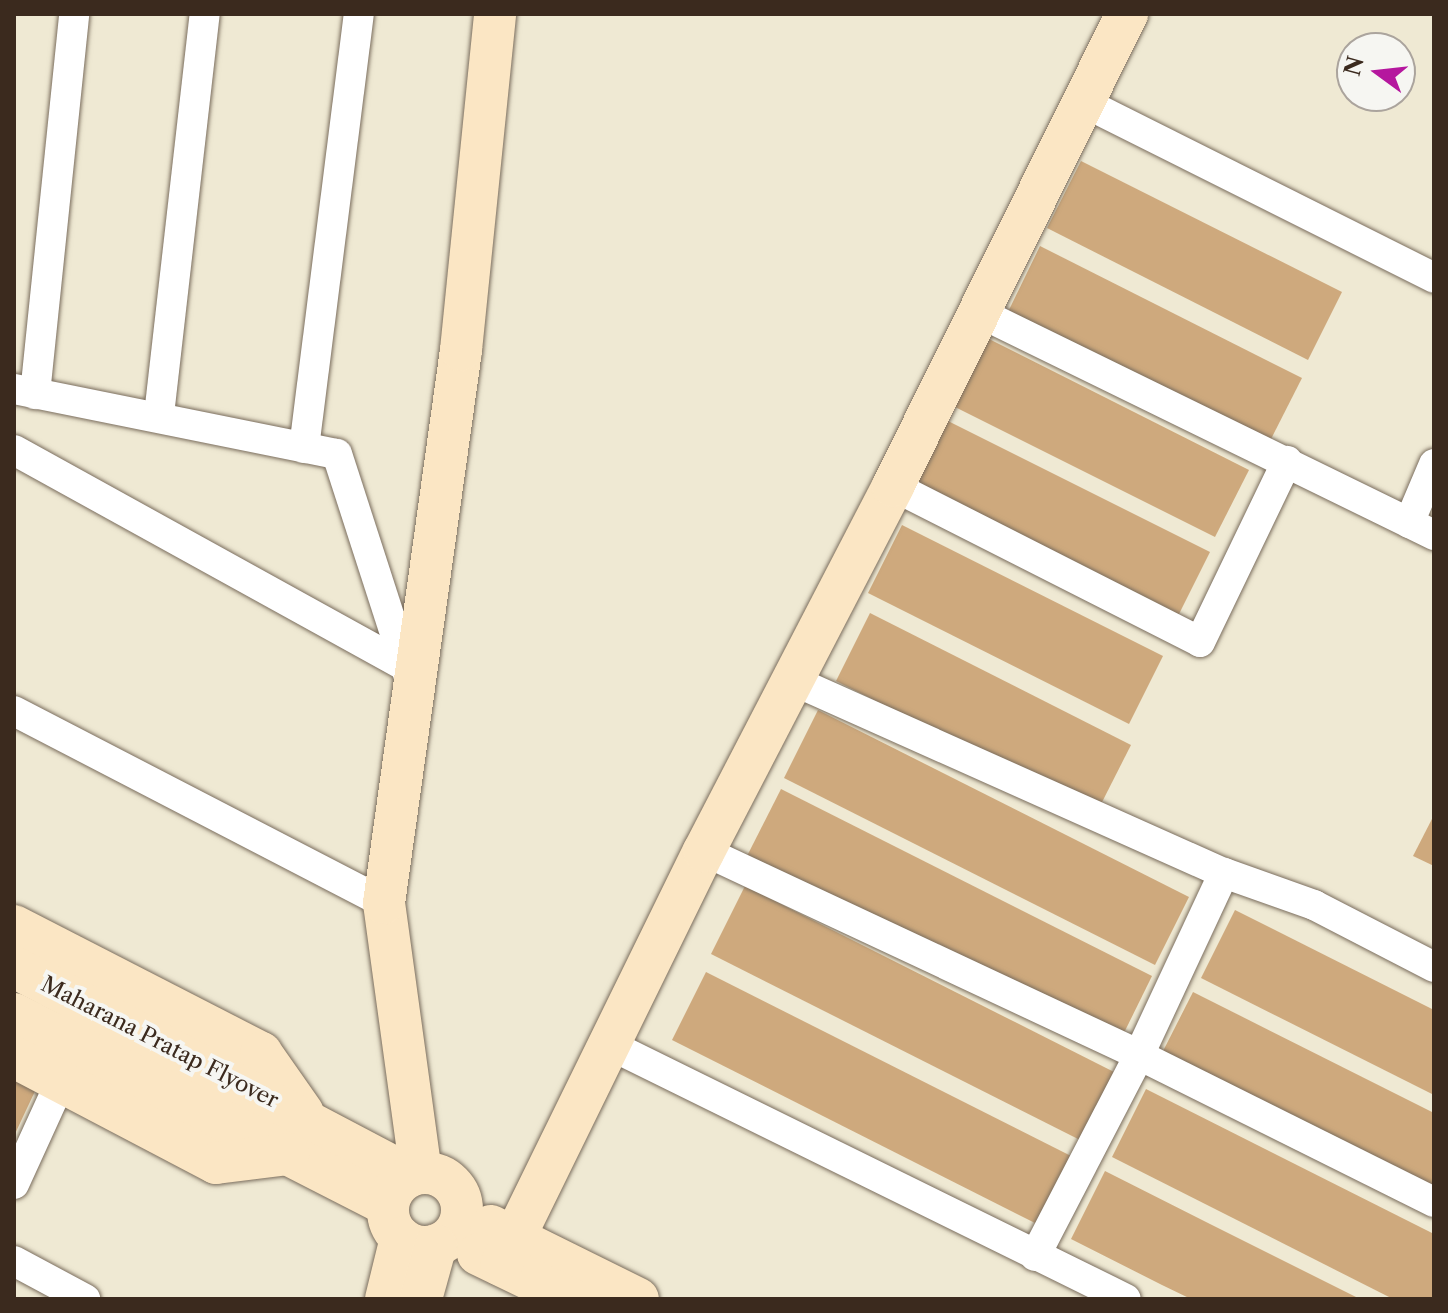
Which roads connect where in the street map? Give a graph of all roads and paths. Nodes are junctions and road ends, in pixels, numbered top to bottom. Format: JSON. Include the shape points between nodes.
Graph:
{"nodes":[{"id":1,"x":74,"y":14,"type":"edge"},
{"id":2,"x":205,"y":14,"type":"edge"},
{"id":3,"x":359,"y":14,"type":"edge"},
{"id":4,"x":495,"y":14,"type":"edge"},
{"id":5,"x":1127,"y":14,"type":"edge"},
{"id":6,"x":1083,"y":102,"type":"junction"},
{"id":7,"x":1434,"y":278,"type":"edge"},
{"id":8,"x":976,"y":311,"type":"junction"},
{"id":9,"x":25,"y":392,"type":"edge"},
{"id":10,"x":159,"y":415,"type":"junction"},
{"id":11,"x":304,"y":448,"type":"junction"},
{"id":12,"x":14,"y":450,"type":"edge"},
{"id":13,"x":1287,"y":461,"type":"junction"},
{"id":14,"x":1434,"y":464,"type":"edge"},
{"id":15,"x":893,"y":486,"type":"junction"},
{"id":16,"x":1421,"y":529,"type":"edge"},
{"id":17,"x":792,"y":680,"type":"junction"},
{"id":18,"x":410,"y":682,"type":"junction"},
{"id":19,"x":14,"y":711,"type":"edge"},
{"id":20,"x":704,"y":851,"type":"junction"},
{"id":21,"x":1224,"y":873,"type":"junction"},
{"id":22,"x":384,"y":903,"type":"junction"},
{"id":23,"x":14,"y":926,"type":"edge"},
{"id":24,"x":14,"y":967,"type":"edge"},
{"id":25,"x":1434,"y":967,"type":"edge"},
{"id":26,"x":14,"y":1014,"type":"edge"},
{"id":27,"x":608,"y":1044,"type":"junction"},
{"id":28,"x":1139,"y":1055,"type":"junction"},
{"id":29,"x":14,"y":1057,"type":"edge"},
{"id":30,"x":61,"y":1081,"type":"junction"},
{"id":31,"x":306,"y":1117,"type":"junction"},
{"id":32,"x":288,"y":1154,"type":"junction"},
{"id":33,"x":14,"y":1184,"type":"edge"},
{"id":34,"x":1434,"y":1202,"type":"edge"},
{"id":35,"x":424,"y":1212,"type":"junction"},
{"id":36,"x":508,"y":1251,"type":"junction"},
{"id":37,"x":1035,"y":1256,"type":"junction"},
{"id":38,"x":14,"y":1261,"type":"edge"},
{"id":39,"x":85,"y":1299,"type":"edge"},
{"id":40,"x":386,"y":1299,"type":"edge"},
{"id":41,"x":421,"y":1299,"type":"edge"},
{"id":42,"x":571,"y":1299,"type":"edge"},
{"id":43,"x":638,"y":1299,"type":"edge"},
{"id":44,"x":1126,"y":1299,"type":"edge"}],
"edges":[{"from":1,"to":9,"type":"street"},
{"from":2,"to":10,"type":"street"},
{"from":3,"to":11,"type":"street"},
{"from":4,"to":18,"type":"street","via":[[461,350]]},
{"from":5,"to":6,"type":"street"},
{"from":6,"to":7,"type":"street"},
{"from":6,"to":8,"type":"street"},
{"from":8,"to":13,"type":"street"},
{"from":8,"to":15,"type":"street"},
{"from":9,"to":10,"type":"street"},
{"from":10,"to":11,"type":"street"},
{"from":11,"to":18,"type":"street","via":[[337,454]]},
{"from":12,"to":18,"type":"street"},
{"from":13,"to":15,"type":"street","via":[[1200,642]]},
{"from":13,"to":16,"type":"street"},
{"from":14,"to":16,"type":"street"},
{"from":15,"to":17,"type":"street"},
{"from":17,"to":20,"type":"street"},
{"from":17,"to":21,"type":"street"},
{"from":18,"to":22,"type":"street"},
{"from":19,"to":22,"type":"street"},
{"from":20,"to":27,"type":"street"},
{"from":20,"to":28,"type":"street"},
{"from":21,"to":25,"type":"street","via":[[1314,905]]},
{"from":21,"to":28,"type":"street"},
{"from":22,"to":35,"type":"street"},
{"from":23,"to":31,"type":"street","via":[[261,1053]]},
{"from":24,"to":31,"type":"street","name":"Maharana Pratap Flyover"},
{"from":26,"to":32,"type":"street","name":"Maharana Pratap Flyover"},
{"from":27,"to":36,"type":"street"},
{"from":27,"to":37,"type":"street"},
{"from":28,"to":34,"type":"street"},
{"from":28,"to":37,"type":"street"},
{"from":29,"to":30,"type":"street"},
{"from":30,"to":32,"type":"street","via":[[216,1163]]},
{"from":30,"to":33,"type":"street"},
{"from":31,"to":35,"type":"street","name":"Maharana Pratap Flyover"},
{"from":32,"to":35,"type":"street","name":"Maharana Pratap Flyover"},
{"from":35,"to":36,"type":"street"},
{"from":35,"to":40,"type":"street"},
{"from":35,"to":41,"type":"street"},
{"from":36,"to":42,"type":"street"},
{"from":36,"to":43,"type":"street"},
{"from":37,"to":44,"type":"street"},
{"from":38,"to":39,"type":"street"}]}
